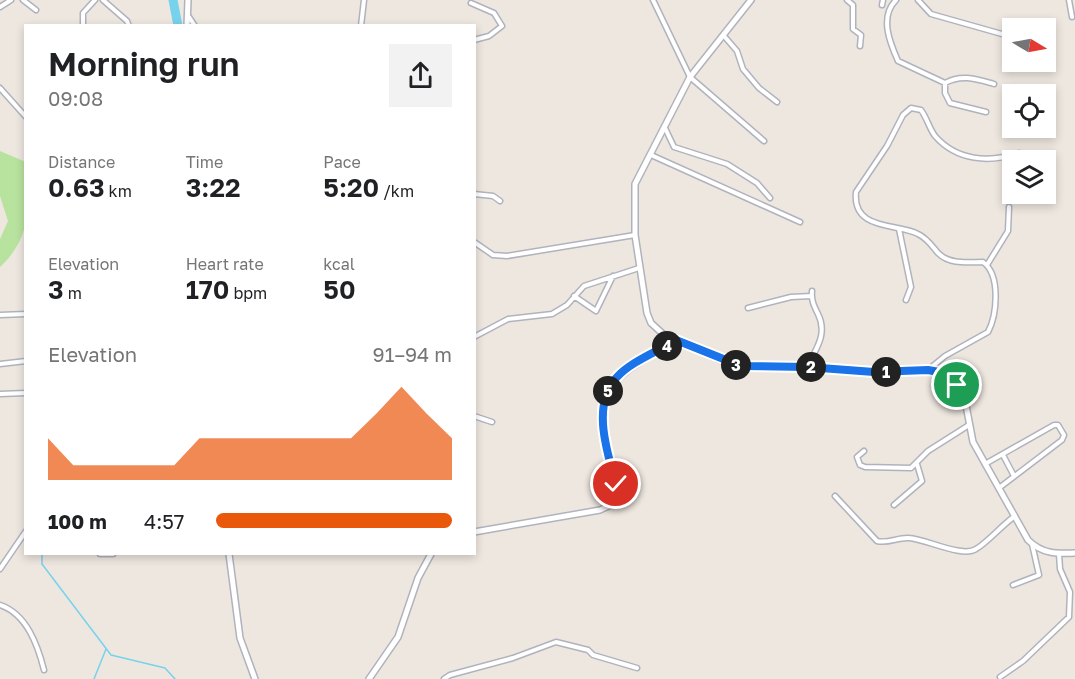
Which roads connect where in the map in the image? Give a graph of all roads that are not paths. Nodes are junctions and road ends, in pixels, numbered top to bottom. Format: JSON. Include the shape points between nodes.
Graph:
{"nodes":[{"id":1,"x":11,"y":0,"type":"edge"},
{"id":2,"x":23,"y":0,"type":"edge"},
{"id":3,"x":95,"y":0,"type":"edge"},
{"id":4,"x":103,"y":0,"type":"edge"},
{"id":5,"x":188,"y":0,"type":"edge"},
{"id":6,"x":364,"y":0,"type":"edge"},
{"id":7,"x":653,"y":0,"type":"edge"},
{"id":8,"x":751,"y":0,"type":"edge"},
{"id":9,"x":847,"y":0,"type":"edge"},
{"id":10,"x":896,"y":0,"type":"edge"},
{"id":11,"x":918,"y":0,"type":"edge"},
{"id":12,"x":1069,"y":0,"type":"edge"},
{"id":13,"x":471,"y":3,"type":"dead end"},
{"id":14,"x":0,"y":7,"type":"edge"},
{"id":15,"x":36,"y":10,"type":"dead end"},
{"id":16,"x":189,"y":17,"type":"junction"},
{"id":17,"x":1072,"y":17,"type":"dead end"},
{"id":18,"x":83,"y":24,"type":"edge"},
{"id":19,"x":128,"y":24,"type":"edge"},
{"id":20,"x":187,"y":24,"type":"edge"},
{"id":21,"x":194,"y":24,"type":"edge"},
{"id":22,"x":361,"y":24,"type":"edge"},
{"id":23,"x":1002,"y":34,"type":"edge"},
{"id":24,"x":724,"y":36,"type":"junction"},
{"id":25,"x":476,"y":39,"type":"edge"},
{"id":26,"x":860,"y":46,"type":"dead end"},
{"id":27,"x":690,"y":77,"type":"junction"},
{"id":28,"x":945,"y":83,"type":"junction"},
{"id":29,"x":994,"y":84,"type":"dead end"},
{"id":30,"x":0,"y":88,"type":"edge"},
{"id":31,"x":777,"y":102,"type":"dead end"},
{"id":32,"x":986,"y":112,"type":"dead end"},
{"id":33,"x":24,"y":115,"type":"edge"},
{"id":34,"x":665,"y":128,"type":"junction"},
{"id":35,"x":764,"y":141,"type":"dead end"},
{"id":36,"x":651,"y":155,"type":"junction"},
{"id":37,"x":1002,"y":157,"type":"edge"},
{"id":38,"x":476,"y":194,"type":"edge"},
{"id":39,"x":770,"y":198,"type":"dead end"},
{"id":40,"x":500,"y":201,"type":"dead end"},
{"id":41,"x":1009,"y":207,"type":"dead end"},
{"id":42,"x":800,"y":222,"type":"dead end"},
{"id":43,"x":899,"y":229,"type":"junction"},
{"id":44,"x":635,"y":235,"type":"junction"},
{"id":45,"x":476,"y":243,"type":"edge"},
{"id":46,"x":987,"y":265,"type":"junction"},
{"id":47,"x":639,"y":267,"type":"junction"},
{"id":48,"x":613,"y":275,"type":"junction"},
{"id":49,"x":574,"y":296,"type":"junction"},
{"id":50,"x":906,"y":300,"type":"dead end"},
{"id":51,"x":748,"y":308,"type":"dead end"},
{"id":52,"x":24,"y":314,"type":"edge"},
{"id":53,"x":0,"y":316,"type":"edge"},
{"id":54,"x":663,"y":334,"type":"junction"},
{"id":55,"x":476,"y":336,"type":"edge"},
{"id":56,"x":676,"y":340,"type":"junction"},
{"id":57,"x":664,"y":348,"type":"junction"},
{"id":58,"x":24,"y":361,"type":"edge"},
{"id":59,"x":0,"y":364,"type":"edge"},
{"id":60,"x":807,"y":367,"type":"junction"},
{"id":61,"x":928,"y":370,"type":"junction"},
{"id":62,"x":24,"y":393,"type":"edge"},
{"id":63,"x":0,"y":394,"type":"edge"},
{"id":64,"x":476,"y":417,"type":"edge"},
{"id":65,"x":492,"y":422,"type":"dead end"},
{"id":66,"x":969,"y":425,"type":"junction"},
{"id":67,"x":864,"y":451,"type":"dead end"},
{"id":68,"x":1003,"y":455,"type":"junction"},
{"id":69,"x":916,"y":464,"type":"junction"},
{"id":70,"x":985,"y":464,"type":"junction"},
{"id":71,"x":1014,"y":476,"type":"junction"},
{"id":72,"x":999,"y":488,"type":"junction"},
{"id":73,"x":835,"y":495,"type":"dead end"},
{"id":74,"x":894,"y":505,"type":"dead end"},
{"id":75,"x":1015,"y":516,"type":"junction"},
{"id":76,"x":476,"y":532,"type":"edge"},
{"id":77,"x":24,"y":534,"type":"edge"},
{"id":78,"x":1032,"y":543,"type":"junction"},
{"id":79,"x":1075,"y":553,"type":"edge"},
{"id":80,"x":1059,"y":554,"type":"junction"},
{"id":81,"x":230,"y":555,"type":"edge"},
{"id":82,"x":431,"y":555,"type":"edge"},
{"id":83,"x":0,"y":569,"type":"edge"},
{"id":84,"x":1013,"y":585,"type":"dead end"},
{"id":85,"x":0,"y":605,"type":"edge"},
{"id":86,"x":637,"y":668,"type":"dead end"},
{"id":87,"x":44,"y":670,"type":"dead end"},
{"id":88,"x":1000,"y":677,"type":"dead end"},
{"id":89,"x":255,"y":679,"type":"edge"},
{"id":90,"x":369,"y":679,"type":"edge"},
{"id":91,"x":444,"y":679,"type":"edge"}],
"edges":[{"from":1,"to":14,"type":"street"},
{"from":2,"to":15,"type":"street"},
{"from":3,"to":18,"type":"street","via":[[83,13]]},
{"from":4,"to":19,"type":"street"},
{"from":5,"to":16,"type":"street"},
{"from":6,"to":22,"type":"street"},
{"from":7,"to":27,"type":"street"},
{"from":8,"to":24,"type":"street"},
{"from":9,"to":26,"type":"street","via":[[853,5],[853,29],[861,35]]},
{"from":10,"to":28,"type":"street","via":[[887,26],[898,61]]},
{"from":11,"to":23,"type":"street","via":[[931,14]]},
{"from":12,"to":17,"type":"street"},
{"from":13,"to":25,"type":"street","via":[[494,13],[502,26]]},
{"from":16,"to":20,"type":"street"},
{"from":16,"to":21,"type":"street"},
{"from":24,"to":27,"type":"street"},
{"from":24,"to":31,"type":"street","via":[[737,51],[743,69]]},
{"from":27,"to":34,"type":"street"},
{"from":27,"to":35,"type":"street"},
{"from":28,"to":29,"type":"street","via":[[968,77]]},
{"from":28,"to":32,"type":"street","via":[[950,103]]},
{"from":30,"to":33,"type":"street"},
{"from":34,"to":36,"type":"street"},
{"from":34,"to":39,"type":"street","via":[[674,147],[727,164],[757,183]]},
{"from":36,"to":42,"type":"street"},
{"from":36,"to":44,"type":"street","via":[[635,184]]},
{"from":37,"to":43,"type":"street","via":[[961,155],[934,135],[921,110],[911,108],[855,196],[868,220]]},
{"from":38,"to":40,"type":"street"},
{"from":41,"to":46,"type":"street","via":[[1008,231]]},
{"from":43,"to":46,"type":"street","via":[[920,234],[944,258]]},
{"from":43,"to":50,"type":"street","via":[[911,287]]},
{"from":44,"to":45,"type":"street","via":[[507,256],[493,255]]},
{"from":44,"to":47,"type":"street"},
{"from":46,"to":61,"type":"street","via":[[996,310],[988,332]]},
{"from":47,"to":48,"type":"street"},
{"from":47,"to":54,"type":"street","via":[[646,313]]},
{"from":48,"to":49,"type":"street","via":[[584,286]]},
{"from":48,"to":49,"type":"street","via":[[596,311]]},
{"from":49,"to":55,"type":"street","via":[[552,314],[508,320]]},
{"from":51,"to":60,"type":"street","via":[[812,294],[822,335]]},
{"from":52,"to":53,"type":"street"},
{"from":54,"to":56,"type":"street"},
{"from":54,"to":57,"type":"street"},
{"from":56,"to":57,"type":"street"},
{"from":56,"to":60,"type":"street","via":[[741,366]]},
{"from":57,"to":76,"type":"street","via":[[620,374],[606,393],[604,433],[618,491],[615,503],[600,510]]},
{"from":58,"to":59,"type":"street"},
{"from":60,"to":61,"type":"street","via":[[874,372]]},
{"from":61,"to":66,"type":"street","via":[[939,372],[957,385],[968,405]]},
{"from":62,"to":63,"type":"street"},
{"from":64,"to":65,"type":"street"},
{"from":66,"to":69,"type":"street","via":[[928,451]]},
{"from":66,"to":70,"type":"street"},
{"from":67,"to":69,"type":"street","via":[[857,458],[865,467],[911,468]]},
{"from":68,"to":70,"type":"street"},
{"from":68,"to":71,"type":"street"},
{"from":68,"to":71,"type":"street","via":[[1054,425],[1064,435]]},
{"from":69,"to":74,"type":"street","via":[[922,481]]},
{"from":70,"to":72,"type":"street"},
{"from":71,"to":72,"type":"street"},
{"from":72,"to":75,"type":"street"},
{"from":73,"to":75,"type":"street","via":[[877,541],[908,538],[967,552],[979,548],[998,527]]},
{"from":75,"to":78,"type":"street"},
{"from":77,"to":83,"type":"street"},
{"from":78,"to":80,"type":"street","via":[[1038,549]]},
{"from":78,"to":84,"type":"street","via":[[1039,575]]},
{"from":79,"to":80,"type":"street"},
{"from":80,"to":88,"type":"street","via":[[1060,569],[1070,592],[1069,618]]},
{"from":81,"to":89,"type":"street","via":[[240,638]]},
{"from":82,"to":90,"type":"street","via":[[418,578],[398,637]]},
{"from":85,"to":87,"type":"street","via":[[11,611],[34,637]]},
{"from":86,"to":91,"type":"street","via":[[556,642]]}]}
